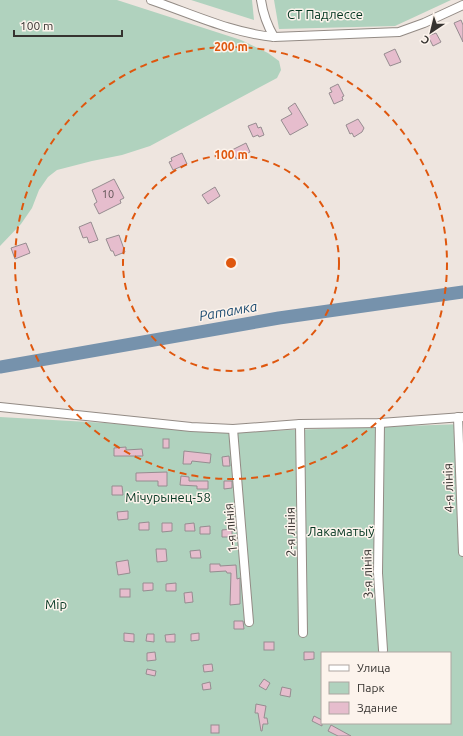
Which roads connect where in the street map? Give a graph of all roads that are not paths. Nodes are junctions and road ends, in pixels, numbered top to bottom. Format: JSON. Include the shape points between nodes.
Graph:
{"nodes":[{"id":1,"x":151,"y":0,"type":"edge"},
{"id":2,"x":261,"y":0,"type":"edge"},
{"id":3,"x":463,"y":4,"type":"edge"},
{"id":4,"x":274,"y":37,"type":"junction"},
{"id":5,"x":0,"y":407,"type":"edge"},
{"id":6,"x":460,"y":419,"type":"edge"},
{"id":7,"x":380,"y":425,"type":"junction"},
{"id":8,"x":300,"y":427,"type":"junction"},
{"id":9,"x":234,"y":430,"type":"junction"},
{"id":10,"x":463,"y":552,"type":"edge"},
{"id":11,"x":250,"y":622,"type":"dead end"},
{"id":12,"x":303,"y":633,"type":"dead end"},
{"id":13,"x":383,"y":650,"type":"dead end"}],
"edges":[{"from":1,"to":4,"type":"street","via":[[238,31]]},
{"from":2,"to":4,"type":"street","via":[[265,19]]},
{"from":3,"to":4,"type":"street","via":[[399,32]]},
{"from":5,"to":9,"type":"street"},
{"from":6,"to":7,"type":"street"},
{"from":6,"to":10,"type":"street","name":"4-я лінія"},
{"from":7,"to":8,"type":"street"},
{"from":7,"to":13,"type":"street","name":"3-я лінія","via":[[378,573]]},
{"from":8,"to":9,"type":"street"},
{"from":8,"to":12,"type":"street","name":"2-я лінія"},
{"from":9,"to":11,"type":"street","name":"1-я лінія"}]}
